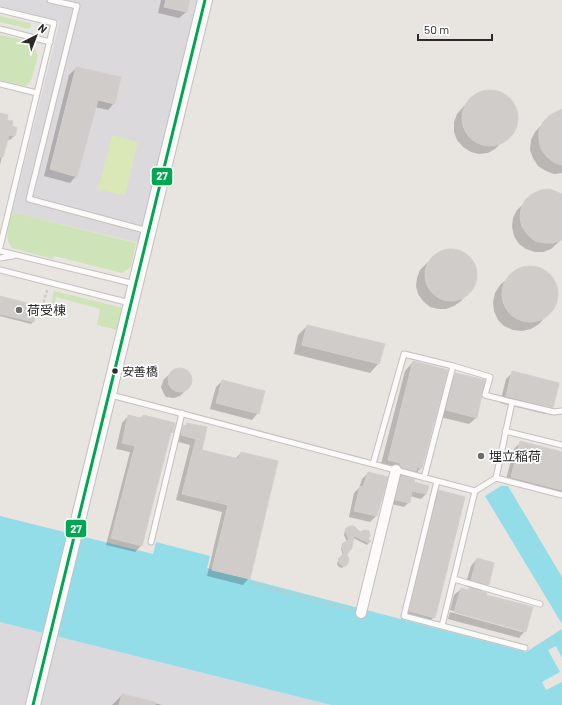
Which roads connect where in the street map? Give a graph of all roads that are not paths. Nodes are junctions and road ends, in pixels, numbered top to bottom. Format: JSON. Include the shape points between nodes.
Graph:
{"nodes":[{"id":1,"x":50,"y":0,"type":"edge"},
{"id":2,"x":205,"y":0,"type":"edge"},
{"id":3,"x":0,"y":10,"type":"edge"},
{"id":4,"x":0,"y":30,"type":"edge"},
{"id":5,"x":50,"y":42,"type":"junction"},
{"id":6,"x":0,"y":84,"type":"edge"},
{"id":7,"x":37,"y":94,"type":"junction"},
{"id":8,"x":148,"y":231,"type":"junction"},
{"id":9,"x":0,"y":247,"type":"edge"},
{"id":10,"x":0,"y":251,"type":"edge"},
{"id":11,"x":16,"y":255,"type":"junction"},
{"id":12,"x":0,"y":258,"type":"edge"},
{"id":13,"x":0,"y":270,"type":"edge"},
{"id":14,"x":135,"y":284,"type":"junction"},
{"id":15,"x":130,"y":303,"type":"junction"},
{"id":16,"x":454,"y":366,"type":"junction"},
{"id":17,"x":108,"y":395,"type":"junction"},
{"id":18,"x":512,"y":402,"type":"junction"},
{"id":19,"x":562,"y":411,"type":"edge"},
{"id":20,"x":182,"y":413,"type":"junction"},
{"id":21,"x":505,"y":431,"type":"junction"},
{"id":22,"x":562,"y":446,"type":"edge"},
{"id":23,"x":373,"y":464,"type":"junction"},
{"id":24,"x":396,"y":470,"type":"junction"},
{"id":25,"x":424,"y":478,"type":"junction"},
{"id":26,"x":496,"y":478,"type":"junction"},
{"id":27,"x":437,"y":481,"type":"junction"},
{"id":28,"x":475,"y":491,"type":"junction"},
{"id":29,"x":562,"y":495,"type":"edge"},
{"id":30,"x":151,"y":542,"type":"dead end"},
{"id":31,"x":454,"y":579,"type":"junction"},
{"id":32,"x":540,"y":604,"type":"dead end"},
{"id":33,"x":361,"y":613,"type":"road end"},
{"id":34,"x":442,"y":626,"type":"junction"},
{"id":35,"x":525,"y":648,"type":"dead end"},
{"id":36,"x":33,"y":705,"type":"edge"}],
"edges":[{"from":1,"to":8,"type":"lane","via":[[76,6],[29,199]]},
{"from":2,"to":8,"type":"street"},
{"from":3,"to":5,"type":"lane","via":[[54,23]]},
{"from":4,"to":5,"type":"lane"},
{"from":5,"to":7,"type":"lane"},
{"from":6,"to":7,"type":"lane"},
{"from":7,"to":9,"type":"lane"},
{"from":8,"to":14,"type":"street"},
{"from":10,"to":11,"type":"lane"},
{"from":11,"to":12,"type":"lane"},
{"from":11,"to":14,"type":"lane"},
{"from":13,"to":15,"type":"lane"},
{"from":14,"to":15,"type":"street"},
{"from":15,"to":17,"type":"street"},
{"from":16,"to":18,"type":"lane","via":[[490,376],[485,395]]},
{"from":16,"to":23,"type":"lane","via":[[404,354]]},
{"from":16,"to":25,"type":"lane"},
{"from":17,"to":20,"type":"lane"},
{"from":17,"to":36,"type":"street"},
{"from":18,"to":19,"type":"lane","via":[[554,412]]},
{"from":18,"to":21,"type":"lane"},
{"from":20,"to":23,"type":"lane"},
{"from":20,"to":30,"type":"lane"},
{"from":21,"to":22,"type":"lane"},
{"from":21,"to":26,"type":"lane"},
{"from":23,"to":24,"type":"lane"},
{"from":24,"to":25,"type":"lane"},
{"from":24,"to":33,"type":"street"},
{"from":25,"to":27,"type":"lane"},
{"from":26,"to":28,"type":"lane"},
{"from":26,"to":29,"type":"lane"},
{"from":27,"to":28,"type":"lane"},
{"from":27,"to":34,"type":"lane","via":[[404,616]]},
{"from":28,"to":31,"type":"lane"},
{"from":31,"to":32,"type":"lane"},
{"from":31,"to":34,"type":"lane"},
{"from":34,"to":35,"type":"lane"}]}
